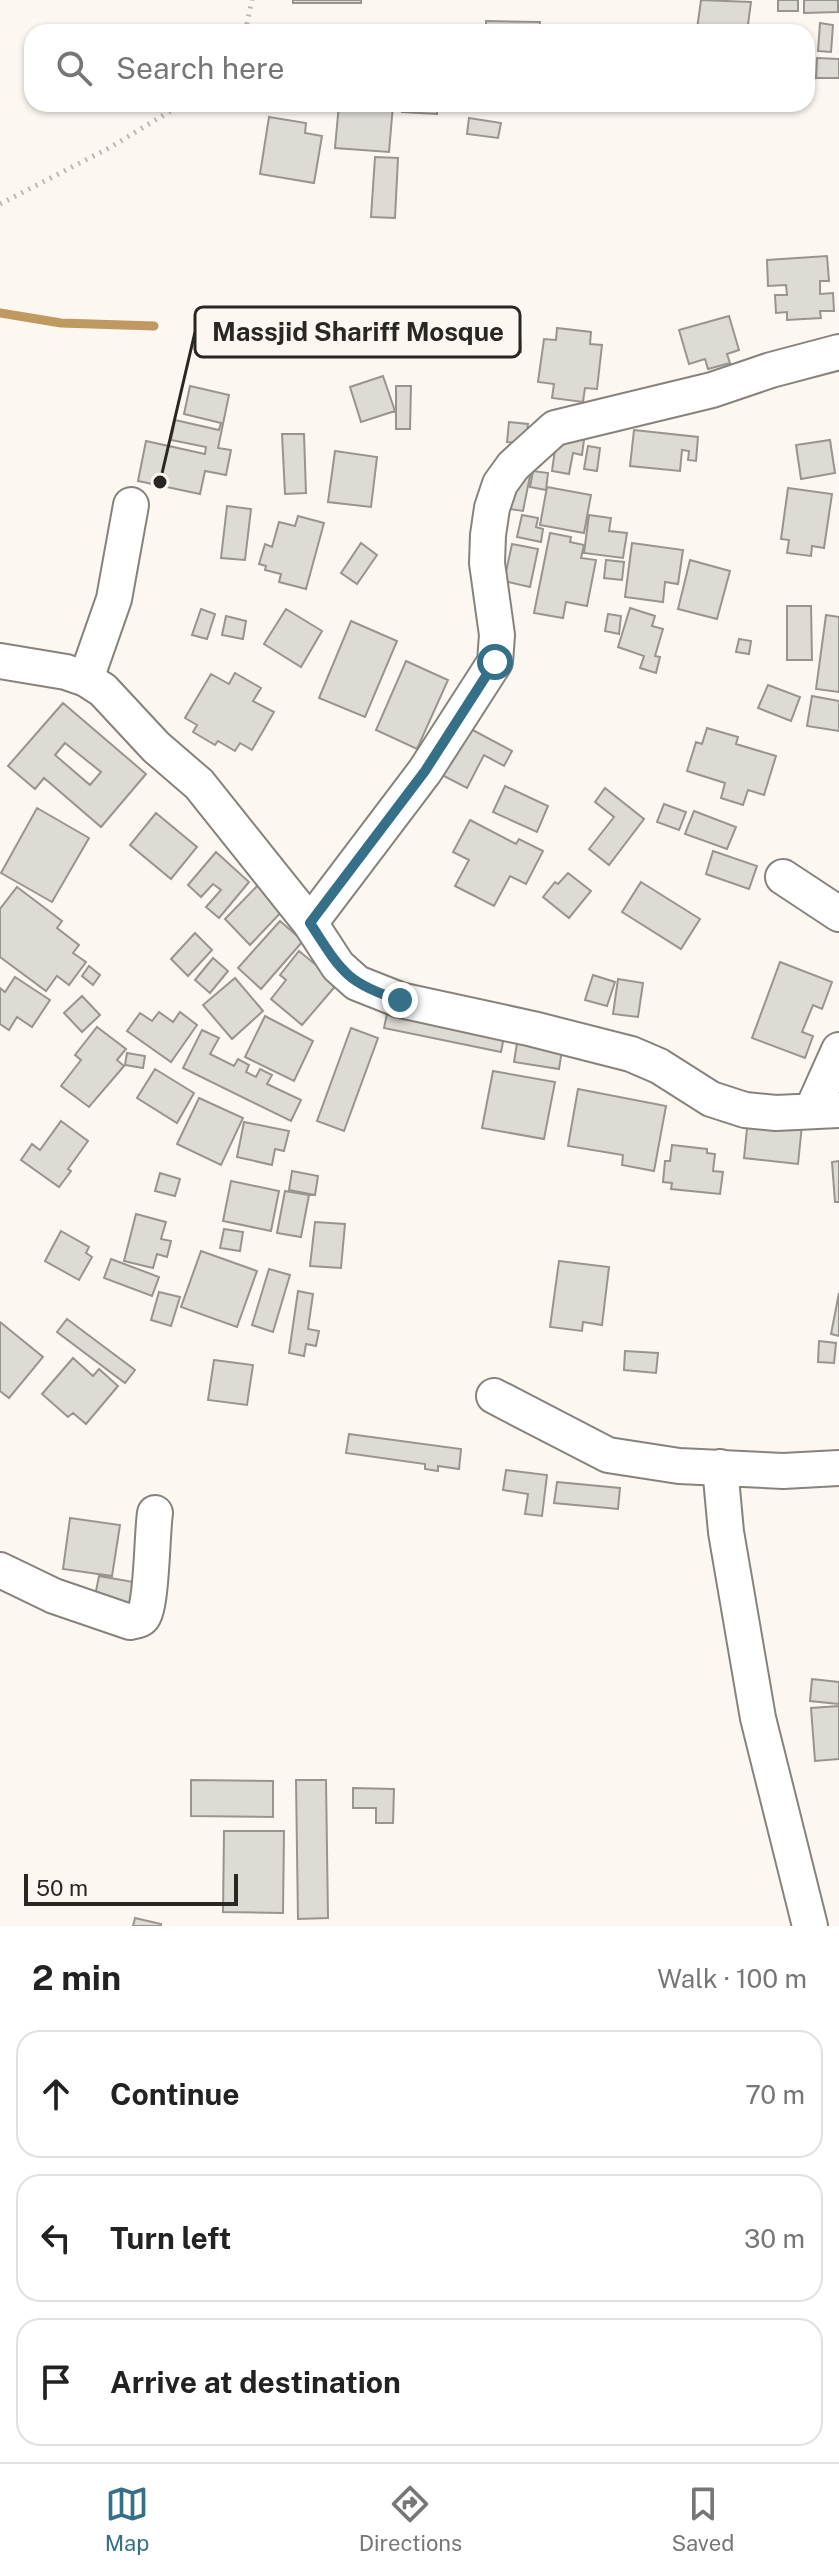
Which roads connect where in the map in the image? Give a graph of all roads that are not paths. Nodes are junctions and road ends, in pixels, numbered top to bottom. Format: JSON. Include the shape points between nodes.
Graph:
{"nodes":[{"id":1,"x":839,"y":352,"type":"edge"},
{"id":2,"x":131,"y":505,"type":"dead end"},
{"id":3,"x":0,"y":661,"type":"edge"},
{"id":4,"x":86,"y":679,"type":"junction"},
{"id":5,"x":783,"y":877,"type":"dead end"},
{"id":6,"x":839,"y":914,"type":"edge"},
{"id":7,"x":310,"y":923,"type":"junction"},
{"id":8,"x":839,"y":1050,"type":"edge"},
{"id":9,"x":825,"y":1110,"type":"edge"},
{"id":10,"x":494,"y":1396,"type":"dead end"},
{"id":11,"x":720,"y":1467,"type":"junction"},
{"id":12,"x":839,"y":1468,"type":"edge"},
{"id":13,"x":155,"y":1513,"type":"dead end"},
{"id":14,"x":0,"y":1570,"type":"edge"},
{"id":15,"x":819,"y":1915,"type":"edge"}],
"edges":[{"from":1,"to":7,"type":"street","via":[[555,428],[513,466],[500,484],[488,535],[495,662],[425,771]]},
{"from":2,"to":4,"type":"street","via":[[114,599]]},
{"from":3,"to":4,"type":"street"},
{"from":4,"to":7,"type":"street","via":[[199,784]]},
{"from":5,"to":6,"type":"street"},
{"from":7,"to":9,"type":"street","via":[[346,975],[379,993],[631,1054],[711,1099],[745,1110]]},
{"from":8,"to":9,"type":"street"},
{"from":10,"to":11,"type":"street","via":[[608,1455]]},
{"from":11,"to":12,"type":"street"},
{"from":11,"to":15,"type":"street","via":[[758,1718]]},
{"from":13,"to":14,"type":"street","via":[[149,1602],[138,1621],[54,1596]]}]}
